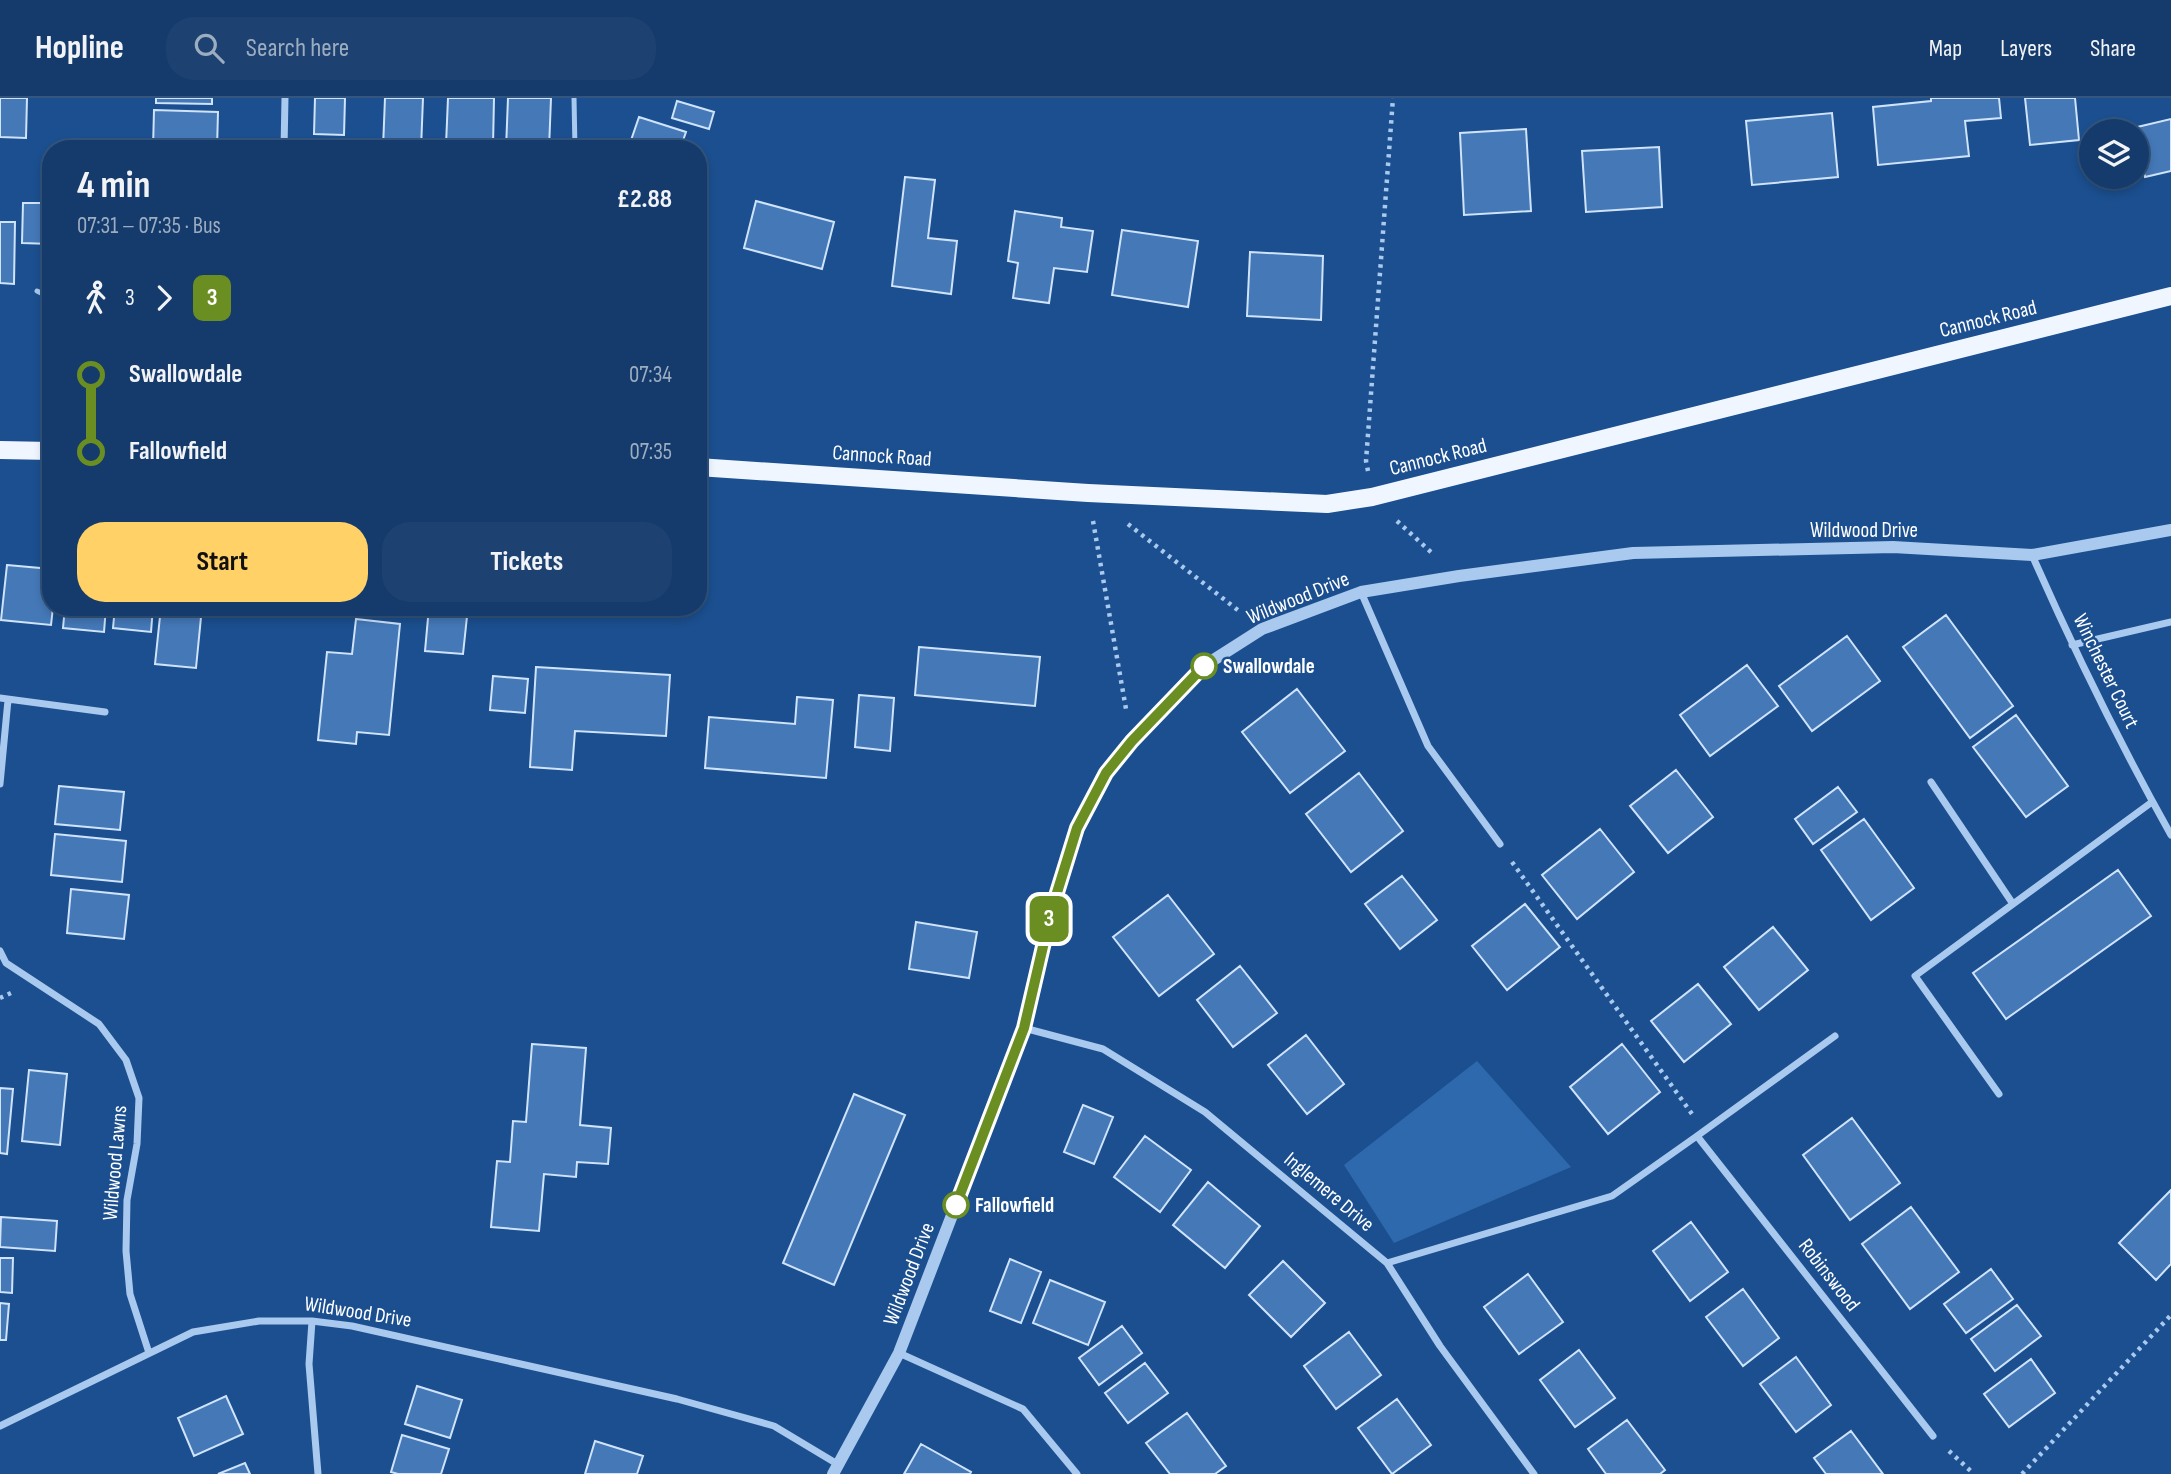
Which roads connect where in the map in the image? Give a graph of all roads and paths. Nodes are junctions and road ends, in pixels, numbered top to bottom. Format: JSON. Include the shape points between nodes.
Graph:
{"nodes":[{"id":1,"x":285,"y":98,"type":"edge"},
{"id":2,"x":574,"y":98,"type":"edge"},
{"id":3,"x":1393,"y":98,"type":"edge"},
{"id":4,"x":284,"y":140,"type":"edge"},
{"id":5,"x":575,"y":140,"type":"edge"},
{"id":6,"x":37,"y":291,"type":"dead end"},
{"id":7,"x":42,"y":294,"type":"edge"},
{"id":8,"x":2171,"y":296,"type":"edge"},
{"id":9,"x":0,"y":450,"type":"edge"},
{"id":10,"x":42,"y":451,"type":"edge"},
{"id":11,"x":707,"y":468,"type":"edge"},
{"id":12,"x":1088,"y":493,"type":"junction"},
{"id":13,"x":1373,"y":497,"type":"junction"},
{"id":14,"x":2171,"y":530,"type":"edge"},
{"id":15,"x":2032,"y":555,"type":"junction"},
{"id":16,"x":1459,"y":576,"type":"junction"},
{"id":17,"x":1361,"y":593,"type":"junction"},
{"id":18,"x":2171,"y":622,"type":"edge"},
{"id":19,"x":1262,"y":629,"type":"junction"},
{"id":20,"x":2072,"y":645,"type":"junction"},
{"id":21,"x":4,"y":699,"type":"edge"},
{"id":22,"x":105,"y":712,"type":"dead end"},
{"id":23,"x":1132,"y":741,"type":"junction"},
{"id":24,"x":1931,"y":782,"type":"dead end"},
{"id":25,"x":0,"y":784,"type":"edge"},
{"id":26,"x":2152,"y":802,"type":"junction"},
{"id":27,"x":2171,"y":835,"type":"edge"},
{"id":28,"x":1500,"y":844,"type":"joint"},
{"id":29,"x":2013,"y":904,"type":"junction"},
{"id":30,"x":0,"y":951,"type":"edge"},
{"id":31,"x":1024,"y":1028,"type":"junction"},
{"id":32,"x":1835,"y":1036,"type":"dead end"},
{"id":33,"x":2000,"y":1094,"type":"dead end"},
{"id":34,"x":1704,"y":1131,"type":"junction"},
{"id":35,"x":1697,"y":1136,"type":"junction"},
{"id":36,"x":1387,"y":1263,"type":"junction"},
{"id":37,"x":2171,"y":1315,"type":"edge"},
{"id":38,"x":312,"y":1321,"type":"junction"},
{"id":39,"x":149,"y":1353,"type":"junction"},
{"id":40,"x":899,"y":1353,"type":"junction"},
{"id":41,"x":0,"y":1426,"type":"edge"},
{"id":42,"x":1933,"y":1436,"type":"joint"},
{"id":43,"x":836,"y":1469,"type":"edge"},
{"id":44,"x":318,"y":1474,"type":"edge"},
{"id":45,"x":1077,"y":1474,"type":"edge"},
{"id":46,"x":1534,"y":1474,"type":"edge"},
{"id":47,"x":1975,"y":1474,"type":"edge"},
{"id":48,"x":2022,"y":1474,"type":"edge"}],
"edges":[{"from":1,"to":4,"type":"street"},
{"from":2,"to":5,"type":"lane"},
{"from":3,"to":13,"type":"path","via":[[1366,461]]},
{"from":6,"to":7,"type":"lane"},
{"from":8,"to":13,"type":"main road","name":"Cannock Road"},
{"from":9,"to":10,"type":"main road"},
{"from":11,"to":12,"type":"main road","name":"Cannock Road"},
{"from":12,"to":13,"type":"main road","name":"Cannock Road","via":[[1327,504]]},
{"from":12,"to":19,"type":"path"},
{"from":12,"to":23,"type":"path"},
{"from":13,"to":16,"type":"path"},
{"from":14,"to":15,"type":"street","name":"Wildwood Drive"},
{"from":15,"to":16,"type":"street","name":"Wildwood Drive","via":[[1893,547],[1633,553]]},
{"from":15,"to":20,"type":"street","name":"Winchester Court"},
{"from":16,"to":17,"type":"street","name":"Wildwood Drive"},
{"from":17,"to":19,"type":"street","name":"Wildwood Drive"},
{"from":17,"to":28,"type":"street","via":[[1428,746]]},
{"from":18,"to":20,"type":"street"},
{"from":19,"to":23,"type":"street","name":"Wildwood Drive","via":[[1204,666]]},
{"from":20,"to":26,"type":"street","name":"Winchester Court"},
{"from":21,"to":22,"type":"street"},
{"from":21,"to":25,"type":"street"},
{"from":23,"to":31,"type":"street","name":"Wildwood Drive","via":[[1106,773],[1077,828],[1051,912]]},
{"from":24,"to":29,"type":"street"},
{"from":26,"to":27,"type":"street","name":"Winchester Court"},
{"from":26,"to":29,"type":"street"},
{"from":28,"to":34,"type":"path"},
{"from":29,"to":33,"type":"street","via":[[1915,976]]},
{"from":30,"to":39,"type":"street","name":"Wildwood Lawns","via":[[6,963],[99,1024],[126,1060],[139,1098],[126,1251],[131,1294]]},
{"from":31,"to":36,"type":"street","name":"Inglemere Drive","via":[[1103,1049],[1205,1112]]},
{"from":31,"to":40,"type":"street","name":"Wildwood Drive"},
{"from":32,"to":34,"type":"street"},
{"from":34,"to":35,"type":"street"},
{"from":35,"to":36,"type":"street","via":[[1612,1196]]},
{"from":35,"to":42,"type":"street","name":"Robinswood"},
{"from":36,"to":46,"type":"street","name":"Inglemere Drive","via":[[1440,1346]]},
{"from":37,"to":48,"type":"path"},
{"from":38,"to":39,"type":"street","name":"Wildwood Drive","via":[[259,1321],[193,1332]]},
{"from":38,"to":43,"type":"street","name":"Wildwood Drive","via":[[677,1399],[774,1426]]},
{"from":38,"to":44,"type":"street","via":[[309,1364]]},
{"from":39,"to":41,"type":"street","name":"Wildwood Drive"},
{"from":40,"to":43,"type":"street","name":"Wildwood Drive"},
{"from":40,"to":45,"type":"street","via":[[1023,1409]]},
{"from":42,"to":47,"type":"path"}]}
